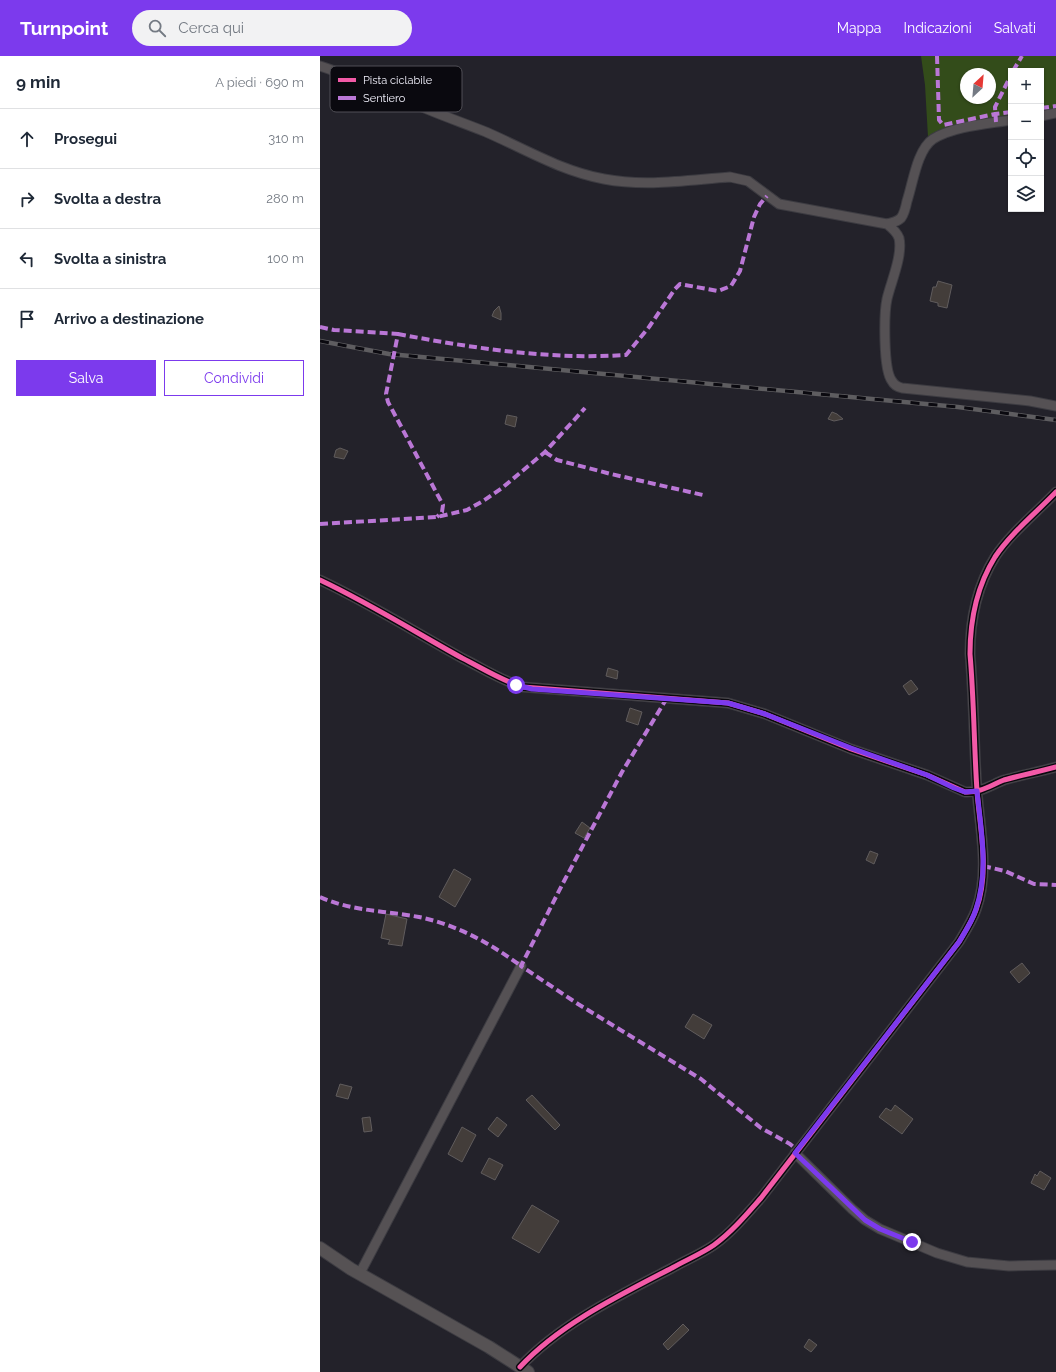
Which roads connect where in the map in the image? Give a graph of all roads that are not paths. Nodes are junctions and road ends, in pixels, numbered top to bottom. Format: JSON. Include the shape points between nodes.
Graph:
{"nodes":[{"id":1,"x":320,"y":66,"type":"edge"},
{"id":2,"x":330,"y":70,"type":"edge"},
{"id":3,"x":437,"y":112,"type":"edge"},
{"id":4,"x":1056,"y":114,"type":"edge"},
{"id":5,"x":1044,"y":116,"type":"edge"},
{"id":6,"x":1008,"y":120,"type":"edge"},
{"id":7,"x":887,"y":224,"type":"junction"},
{"id":8,"x":1056,"y":406,"type":"edge"},
{"id":9,"x":1056,"y":492,"type":"edge"},
{"id":10,"x":320,"y":580,"type":"edge"},
{"id":11,"x":1056,"y":767,"type":"edge"},
{"id":12,"x":977,"y":791,"type":"junction"},
{"id":13,"x":521,"y":966,"type":"dead end"},
{"id":14,"x":795,"y":1153,"type":"junction"},
{"id":15,"x":320,"y":1248,"type":"edge"},
{"id":16,"x":320,"y":1254,"type":"edge"},
{"id":17,"x":1056,"y":1265,"type":"edge"},
{"id":18,"x":355,"y":1271,"type":"junction"},
{"id":19,"x":524,"y":1369,"type":"edge"}],
"edges":[{"from":1,"to":2,"type":"street"},
{"from":3,"to":7,"type":"street","via":[[548,162],[590,176],[620,182],[648,183],[730,177],[748,181],[779,204]]},
{"from":4,"to":5,"type":"street"},
{"from":6,"to":7,"type":"street","via":[[973,126],[946,133],[932,140],[918,161],[901,217],[895,223]]},
{"from":7,"to":8,"type":"street","via":[[898,236],[900,244],[885,314],[888,374],[892,382],[902,388]]},
{"from":9,"to":12,"type":"street","via":[[1010,539],[996,557],[980,587],[970,635]]},
{"from":10,"to":12,"type":"street","via":[[507,682],[523,687],[728,703],[765,714],[927,775],[965,792]]},
{"from":11,"to":12,"type":"street","via":[[1004,780]]},
{"from":12,"to":14,"type":"street","via":[[982,882],[976,910],[966,930]]},
{"from":13,"to":18,"type":"street"},
{"from":14,"to":17,"type":"street","via":[[852,1209],[880,1229],[937,1253],[967,1262],[1009,1266]]},
{"from":14,"to":19,"type":"street","via":[[761,1198],[716,1244],[584,1317],[541,1346]]},
{"from":15,"to":18,"type":"main road"},
{"from":16,"to":18,"type":"main road"},
{"from":18,"to":19,"type":"main road"}]}
